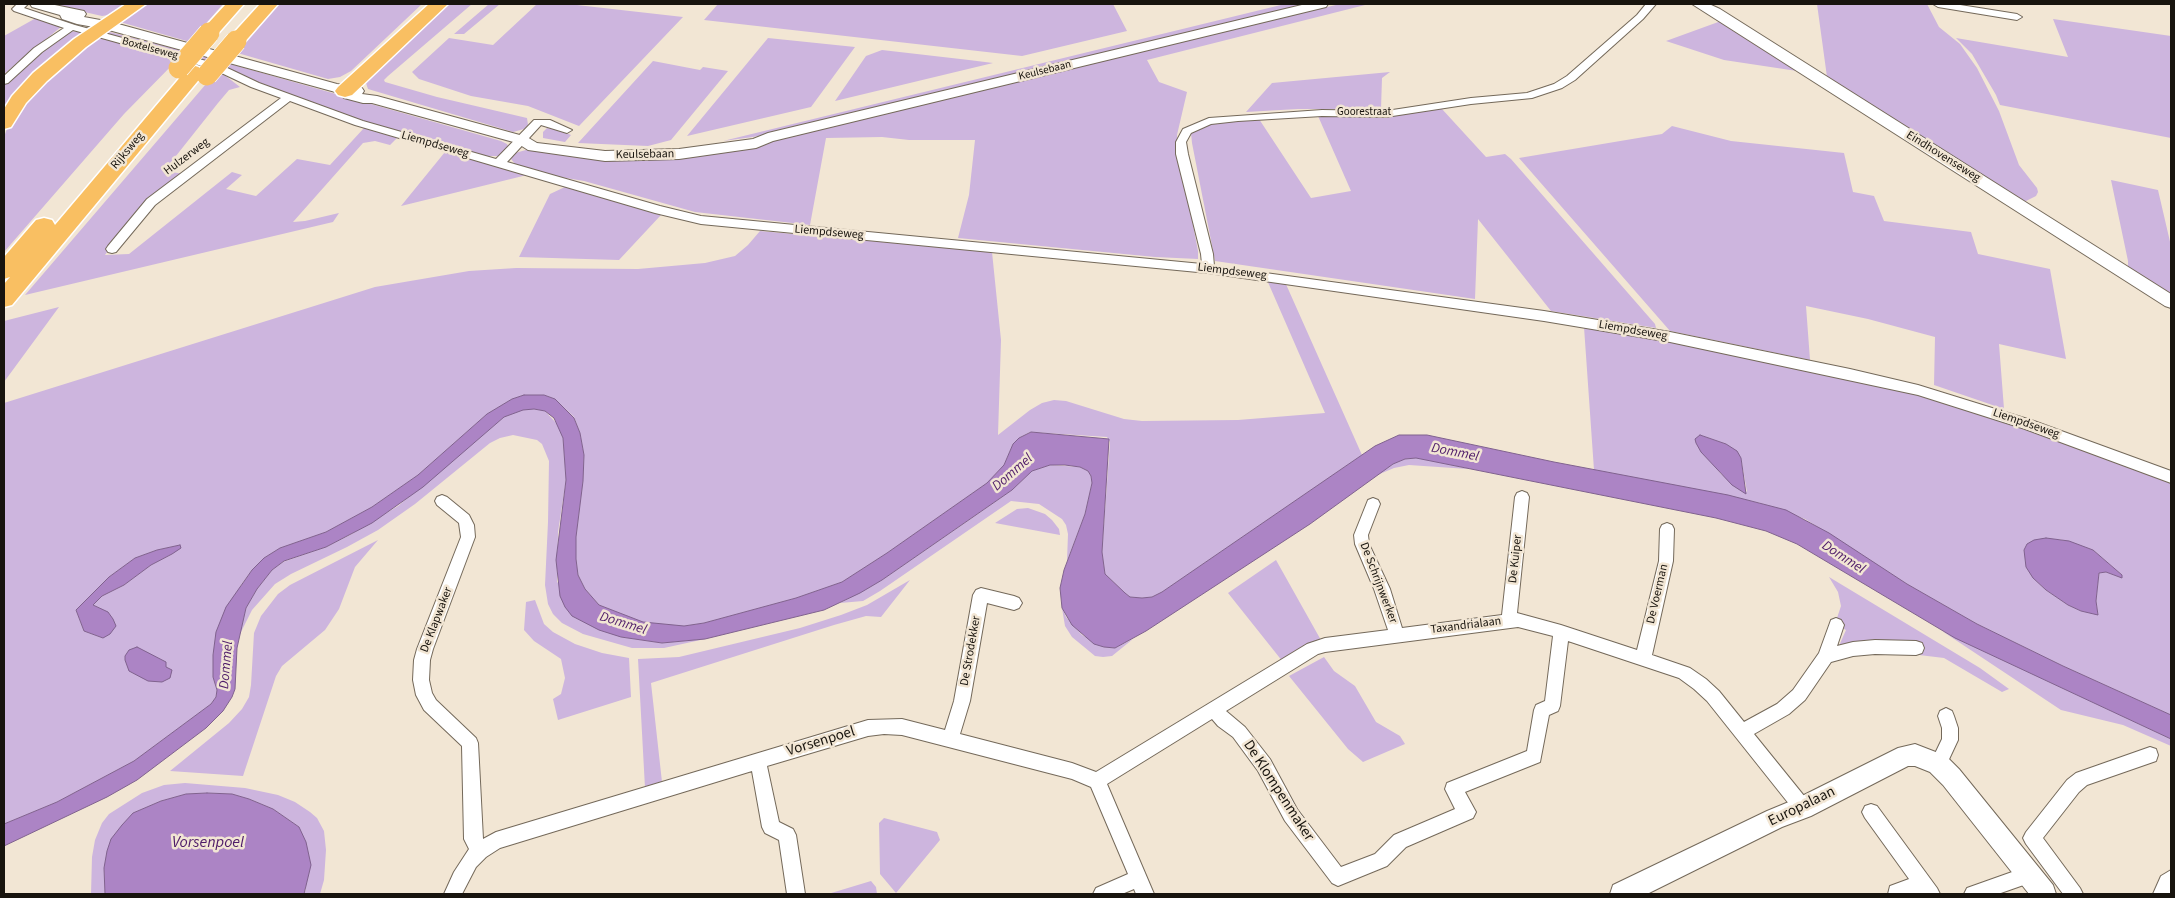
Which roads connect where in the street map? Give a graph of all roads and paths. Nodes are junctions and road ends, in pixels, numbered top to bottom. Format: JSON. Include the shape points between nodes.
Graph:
{"nodes":[{"id":1,"x":23,"y":4,"type":"edge"},
{"id":2,"x":36,"y":4,"type":"edge"},
{"id":3,"x":137,"y":4,"type":"edge"},
{"id":4,"x":235,"y":4,"type":"edge"},
{"id":5,"x":254,"y":4,"type":"edge"},
{"id":6,"x":269,"y":4,"type":"edge"},
{"id":7,"x":430,"y":4,"type":"edge"},
{"id":8,"x":439,"y":4,"type":"edge"},
{"id":9,"x":1321,"y":4,"type":"edge"},
{"id":10,"x":1651,"y":4,"type":"edge"},
{"id":11,"x":1699,"y":4,"type":"edge"},
{"id":12,"x":1938,"y":4,"type":"edge"},
{"id":13,"x":1711,"y":8,"type":"edge"},
{"id":14,"x":2017,"y":17,"type":"dead end"},
{"id":15,"x":72,"y":27,"type":"junction"},
{"id":16,"x":100,"y":29,"type":"junction"},
{"id":17,"x":223,"y":37,"type":"junction"},
{"id":18,"x":194,"y":72,"type":"junction"},
{"id":19,"x":4,"y":81,"type":"edge"},
{"id":20,"x":340,"y":90,"type":"junction"},
{"id":21,"x":288,"y":98,"type":"junction"},
{"id":22,"x":372,"y":98,"type":"joint"},
{"id":23,"x":4,"y":122,"type":"edge"},
{"id":24,"x":567,"y":130,"type":"dead end"},
{"id":25,"x":522,"y":140,"type":"junction"},
{"id":26,"x":498,"y":162,"type":"junction"},
{"id":27,"x":112,"y":249,"type":"dead end"},
{"id":28,"x":1208,"y":268,"type":"junction"},
{"id":29,"x":4,"y":271,"type":"edge"},
{"id":30,"x":7,"y":296,"type":"edge"},
{"id":31,"x":2171,"y":302,"type":"edge"},
{"id":32,"x":2171,"y":477,"type":"edge"},
{"id":33,"x":1522,"y":497,"type":"dead end"},
{"id":34,"x":442,"y":501,"type":"dead end"},
{"id":35,"x":1373,"y":504,"type":"dead end"},
{"id":36,"x":1667,"y":528,"type":"dead end"},
{"id":37,"x":1014,"y":603,"type":"dead end"},
{"id":38,"x":1509,"y":620,"type":"junction"},
{"id":39,"x":1836,"y":625,"type":"dead end"},
{"id":40,"x":1561,"y":632,"type":"junction"},
{"id":41,"x":1397,"y":635,"type":"junction"},
{"id":42,"x":1916,"y":648,"type":"dead end"},
{"id":43,"x":1826,"y":656,"type":"junction"},
{"id":44,"x":1643,"y":659,"type":"junction"},
{"id":45,"x":1214,"y":709,"type":"junction"},
{"id":46,"x":1946,"y":716,"type":"dead end"},
{"id":47,"x":1742,"y":732,"type":"junction"},
{"id":48,"x":950,"y":739,"type":"junction"},
{"id":49,"x":2150,"y":755,"type":"dead end"},
{"id":50,"x":758,"y":761,"type":"junction"},
{"id":51,"x":1938,"y":764,"type":"junction"},
{"id":52,"x":1097,"y":781,"type":"junction"},
{"id":53,"x":1804,"y":808,"type":"junction"},
{"id":54,"x":1871,"y":812,"type":"dead end"},
{"id":55,"x":480,"y":851,"type":"junction"},
{"id":56,"x":2029,"y":875,"type":"junction"},
{"id":57,"x":2171,"y":879,"type":"edge"},
{"id":58,"x":1142,"y":886,"type":"edge"},
{"id":59,"x":1927,"y":889,"type":"edge"},
{"id":60,"x":1896,"y":892,"type":"dead end"},
{"id":61,"x":453,"y":894,"type":"edge"},
{"id":62,"x":796,"y":894,"type":"edge"},
{"id":63,"x":1102,"y":894,"type":"edge"},
{"id":64,"x":1622,"y":894,"type":"edge"},
{"id":65,"x":1972,"y":894,"type":"edge"},
{"id":66,"x":2044,"y":894,"type":"edge"},
{"id":67,"x":2074,"y":894,"type":"edge"},
{"id":68,"x":2162,"y":894,"type":"edge"}],
"edges":[{"from":1,"to":15,"type":"street","name":"Boxtelseweg","via":[[17,9]]},
{"from":2,"to":16,"type":"main road","name":"Boxtelseweg","via":[[66,13]]},
{"from":3,"to":16,"type":"highway"},
{"from":4,"to":17,"type":"highway","name":"Rijksweg"},
{"from":5,"to":17,"type":"highway","name":"Rijksweg"},
{"from":6,"to":17,"type":"highway"},
{"from":7,"to":20,"type":"highway"},
{"from":8,"to":20,"type":"highway"},
{"from":9,"to":25,"type":"main road","name":"Keulsebaan","via":[[723,149],[644,156],[562,152],[534,147]]},
{"from":10,"to":28,"type":"street","name":"Goorestraat","via":[[1640,18],[1571,78],[1528,96],[1386,114],[1322,113],[1238,118],[1209,122],[1187,131],[1181,142],[1182,154]]},
{"from":11,"to":13,"type":"main road","name":"Eindhovenseweg"},
{"from":12,"to":14,"type":"street"},
{"from":13,"to":31,"type":"main road","name":"Eindhovenseweg"},
{"from":15,"to":16,"type":"street","name":"Boxtelseweg"},
{"from":15,"to":19,"type":"street","via":[[38,50]]},
{"from":16,"to":20,"type":"main road","name":"Boxtelseweg"},
{"from":16,"to":21,"type":"street","name":"Boxtelseweg","via":[[217,67]]},
{"from":16,"to":23,"type":"highway","via":[[40,77]]},
{"from":17,"to":18,"type":"highway","bridge":true},
{"from":17,"to":18,"type":"highway","name":"Rijksweg","bridge":true},
{"from":18,"to":29,"type":"highway","name":"Rijksweg"},
{"from":18,"to":30,"type":"highway","name":"Rijksweg"},
{"from":20,"to":22,"type":"main road","name":"Boxtelseweg","via":[[363,99]]},
{"from":21,"to":26,"type":"street","name":"Liempdseweg","via":[[359,123]]},
{"from":21,"to":27,"type":"street","name":"Hulzerweg","via":[[151,202]]},
{"from":22,"to":25,"type":"main road","name":"Keulsebaan"},
{"from":24,"to":25,"type":"street","via":[[538,122]]},
{"from":25,"to":26,"type":"street"},
{"from":26,"to":28,"type":"street","name":"Liempdseweg","via":[[701,220]]},
{"from":28,"to":32,"type":"street","name":"Liempdseweg","via":[[1606,326],[1850,374],[1962,403]]},
{"from":33,"to":38,"type":"street","name":"De Kuiper"},
{"from":34,"to":55,"type":"street","name":"De Klapwaker","via":[[464,519],[468,536],[425,649],[421,680],[430,705],[470,743],[473,839]]},
{"from":35,"to":41,"type":"street","name":"De Schrijnwerker","via":[[1361,535],[1362,544],[1382,589]]},
{"from":36,"to":44,"type":"street","name":"De Voerman","via":[[1666,561]]},
{"from":37,"to":48,"type":"street","name":"De Strodekker","via":[[980,595],[962,701]]},
{"from":38,"to":40,"type":"street","name":"Taxandrialaan","via":[[1535,623]]},
{"from":38,"to":41,"type":"street","name":"Taxandrialaan"},
{"from":39,"to":43,"type":"street"},
{"from":40,"to":44,"type":"street","name":"Taxandrialaan"},
{"from":40,"to":45,"type":"street","name":"De Klompenmaker","via":[[1552,706],[1542,710],[1534,756],[1453,789],[1467,812],[1400,840],[1381,860],[1338,877],[1290,815],[1264,765],[1239,732]]},
{"from":41,"to":45,"type":"street","name":"Taxandrialaan","via":[[1327,644],[1313,649]]},
{"from":42,"to":43,"type":"street","via":[[1875,647]]},
{"from":43,"to":47,"type":"street","via":[[1799,695],[1783,709]]},
{"from":44,"to":47,"type":"street","name":"Taxandrialaan","via":[[1684,673],[1700,684]]},
{"from":45,"to":52,"type":"street","name":"Taxandrialaan"},
{"from":46,"to":51,"type":"street","via":[[1950,740]]},
{"from":47,"to":53,"type":"street","name":"Taxandrialaan"},
{"from":48,"to":50,"type":"street","name":"Vorsenpoel","via":[[884,726]]},
{"from":48,"to":52,"type":"street","name":"Vorsenpoel","via":[[1072,770]]},
{"from":49,"to":67,"type":"street","via":[[2082,779],[2032,838]]},
{"from":50,"to":55,"type":"street","name":"Vorsenpoel","via":[[496,842]]},
{"from":50,"to":62,"type":"street","via":[[770,828],[787,835]]},
{"from":51,"to":53,"type":"main road","name":"Europalaan","via":[[1915,755],[1906,756]]},
{"from":51,"to":56,"type":"main road"},
{"from":52,"to":58,"type":"street"},
{"from":53,"to":64,"type":"main road","name":"Europalaan"},
{"from":54,"to":59,"type":"street"},
{"from":55,"to":61,"type":"street","name":"Vorsenpoel","via":[[470,861]]},
{"from":56,"to":65,"type":"street"},
{"from":56,"to":66,"type":"main road"},
{"from":57,"to":68,"type":"street"},
{"from":58,"to":63,"type":"street"},
{"from":59,"to":60,"type":"street"}]}
